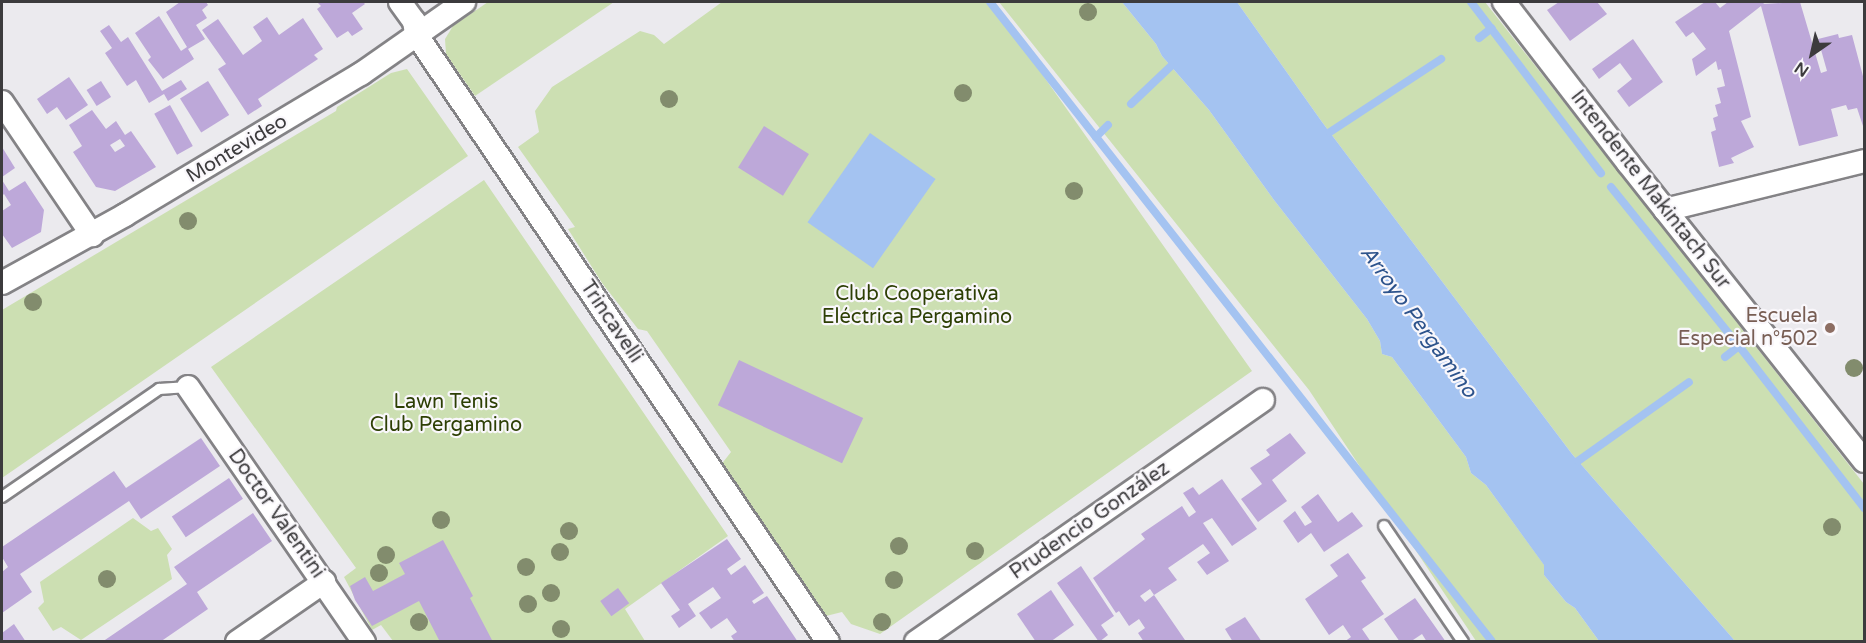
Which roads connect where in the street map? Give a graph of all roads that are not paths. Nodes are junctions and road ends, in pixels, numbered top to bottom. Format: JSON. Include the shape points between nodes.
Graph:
{"nodes":[{"id":1,"x":400,"y":2,"type":"edge"},
{"id":2,"x":464,"y":2,"type":"edge"},
{"id":3,"x":1504,"y":2,"type":"edge"},
{"id":4,"x":416,"y":34,"type":"junction"},
{"id":5,"x":2,"y":102,"type":"edge"},
{"id":6,"x":1864,"y":161,"type":"edge"},
{"id":7,"x":1665,"y":210,"type":"junction"},
{"id":8,"x":92,"y":235,"type":"junction"},
{"id":9,"x":2,"y":283,"type":"edge"},
{"id":10,"x":188,"y":387,"type":"joint"},
{"id":11,"x":1263,"y":400,"type":"dead end"},
{"id":12,"x":1864,"y":462,"type":"edge"},
{"id":13,"x":2,"y":497,"type":"edge"},
{"id":14,"x":1384,"y":526,"type":"dead end"},
{"id":15,"x":324,"y":582,"type":"junction"},
{"id":16,"x":237,"y":642,"type":"edge"},
{"id":17,"x":364,"y":642,"type":"edge"},
{"id":18,"x":828,"y":642,"type":"edge"},
{"id":19,"x":916,"y":642,"type":"edge"},
{"id":20,"x":1463,"y":642,"type":"edge"}],
"edges":[{"from":1,"to":4,"type":"street","name":"Trincavelli","via":[[414,21]]},
{"from":2,"to":4,"type":"street","name":"Montevideo"},
{"from":3,"to":7,"type":"street","name":"Intendente Makintach Sur"},
{"from":4,"to":8,"type":"street","name":"Montevideo","via":[[361,74]]},
{"from":4,"to":18,"type":"street","name":"Trincavelli"},
{"from":5,"to":8,"type":"street"},
{"from":6,"to":7,"type":"street"},
{"from":7,"to":12,"type":"street","name":"Intendente Makintach Sur"},
{"from":8,"to":9,"type":"street","name":"Montevideo"},
{"from":10,"to":13,"type":"lane","via":[[159,389]]},
{"from":10,"to":15,"type":"street","name":"Doctor Valentini"},
{"from":11,"to":19,"type":"street","name":"Prudencio González"},
{"from":14,"to":20,"type":"lane"},
{"from":15,"to":16,"type":"street"},
{"from":15,"to":17,"type":"street","name":"Doctor Valentini"}]}
